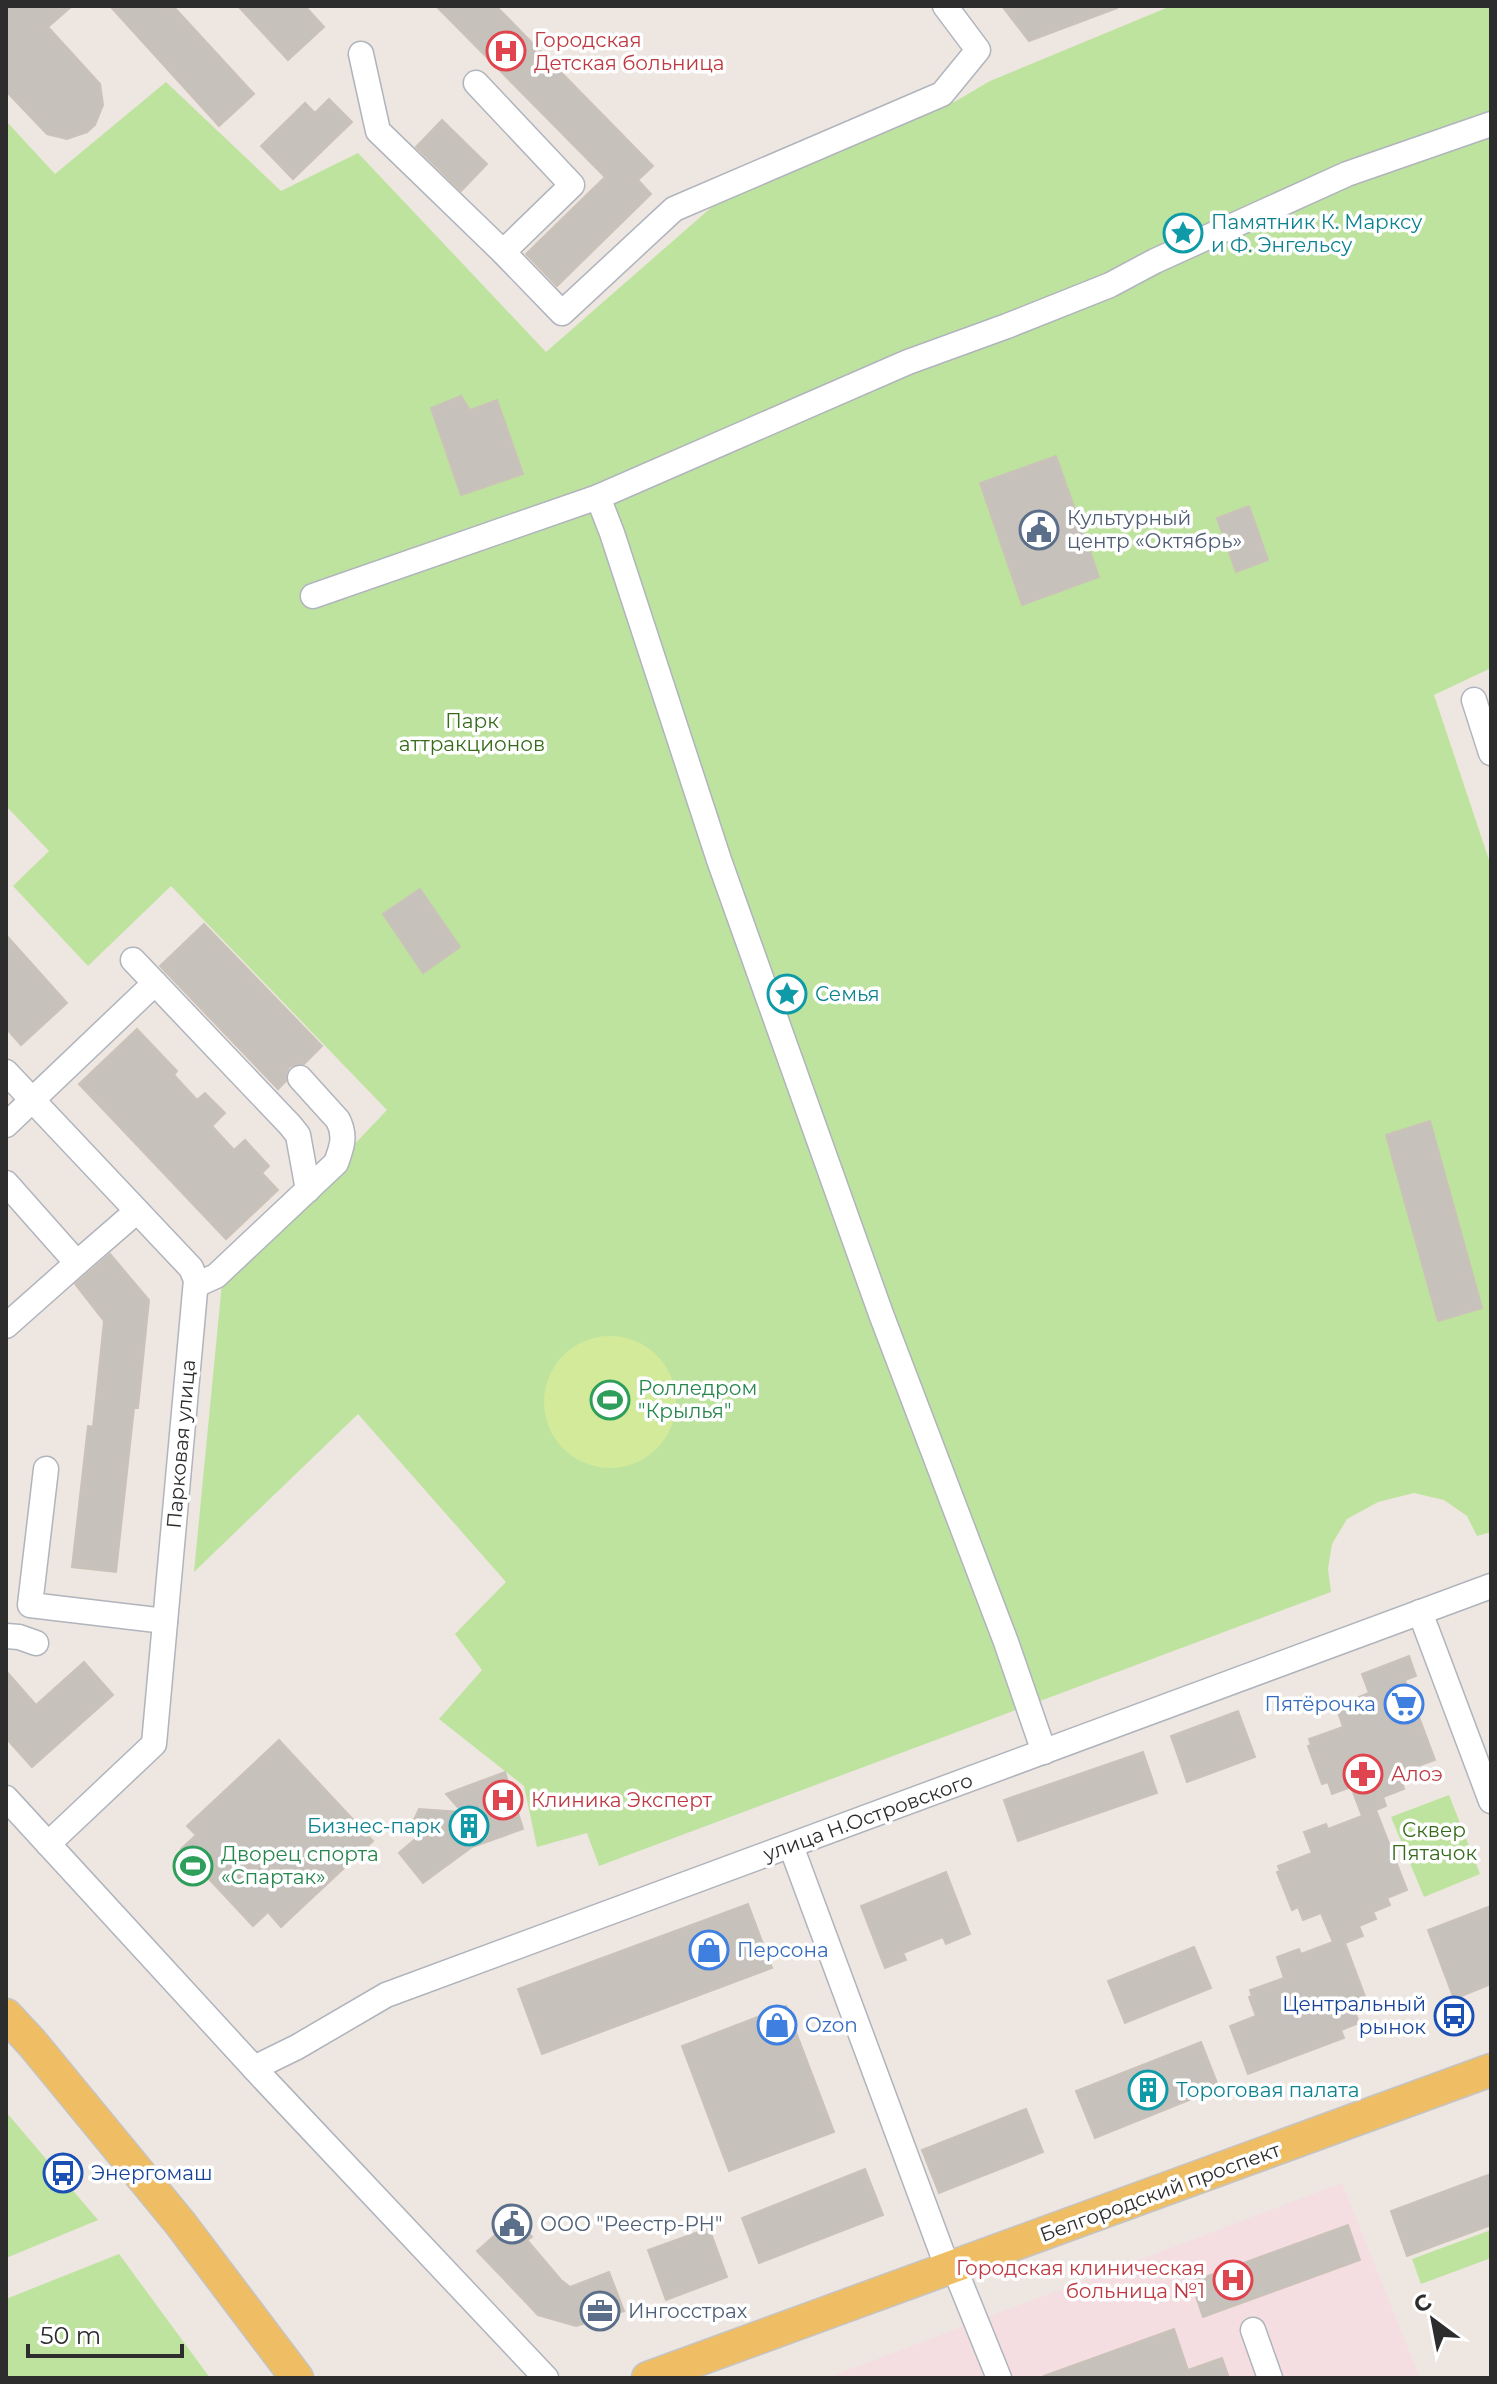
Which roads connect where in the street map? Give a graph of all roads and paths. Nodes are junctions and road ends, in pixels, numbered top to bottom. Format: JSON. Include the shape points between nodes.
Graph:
{"nodes":[{"id":1,"x":945,"y":6,"type":"edge"},
{"id":2,"x":361,"y":54,"type":"dead end"},
{"id":3,"x":476,"y":83,"type":"dead end"},
{"id":4,"x":1491,"y":124,"type":"edge"},
{"id":5,"x":503,"y":252,"type":"junction"},
{"id":6,"x":598,"y":497,"type":"junction"},
{"id":7,"x":313,"y":596,"type":"dead end"},
{"id":8,"x":1474,"y":700,"type":"dead end"},
{"id":9,"x":1491,"y":753,"type":"edge"},
{"id":10,"x":133,"y":960,"type":"dead end"},
{"id":11,"x":155,"y":983,"type":"junction"},
{"id":12,"x":6,"y":1072,"type":"edge"},
{"id":13,"x":300,"y":1078,"type":"dead end"},
{"id":14,"x":33,"y":1102,"type":"junction"},
{"id":15,"x":6,"y":1125,"type":"edge"},
{"id":16,"x":6,"y":1183,"type":"edge"},
{"id":17,"x":308,"y":1190,"type":"junction"},
{"id":18,"x":137,"y":1211,"type":"junction"},
{"id":19,"x":77,"y":1263,"type":"junction"},
{"id":20,"x":196,"y":1285,"type":"junction"},
{"id":21,"x":6,"y":1326,"type":"edge"},
{"id":22,"x":46,"y":1469,"type":"dead end"},
{"id":23,"x":1491,"y":1586,"type":"edge"},
{"id":24,"x":1420,"y":1612,"type":"junction"},
{"id":25,"x":165,"y":1621,"type":"junction"},
{"id":26,"x":6,"y":1636,"type":"edge"},
{"id":27,"x":36,"y":1643,"type":"dead end"},
{"id":28,"x":1044,"y":1752,"type":"junction"},
{"id":29,"x":6,"y":1798,"type":"edge"},
{"id":30,"x":1491,"y":1801,"type":"edge"},
{"id":31,"x":48,"y":1844,"type":"junction"},
{"id":32,"x":791,"y":1846,"type":"junction"},
{"id":33,"x":6,"y":2015,"type":"edge"},
{"id":34,"x":254,"y":2068,"type":"junction"},
{"id":35,"x":1491,"y":2070,"type":"edge"},
{"id":36,"x":951,"y":2268,"type":"junction"},
{"id":37,"x":1253,"y":2330,"type":"dead end"},
{"id":38,"x":297,"y":2378,"type":"edge"},
{"id":39,"x":546,"y":2378,"type":"edge"},
{"id":40,"x":648,"y":2378,"type":"edge"},
{"id":41,"x":999,"y":2378,"type":"edge"},
{"id":42,"x":1270,"y":2378,"type":"edge"}],
"edges":[{"from":1,"to":5,"type":"street","via":[[978,50],[942,94],[674,209],[562,313]]},
{"from":2,"to":5,"type":"street","via":[[378,131]]},
{"from":3,"to":5,"type":"street","via":[[572,185]]},
{"from":4,"to":6,"type":"street","via":[[1347,174],[1110,285],[908,362]]},
{"from":6,"to":7,"type":"street"},
{"from":6,"to":28,"type":"street","via":[[724,874]]},
{"from":8,"to":9,"type":"street"},
{"from":10,"to":11,"type":"street"},
{"from":11,"to":14,"type":"street"},
{"from":11,"to":17,"type":"street","via":[[298,1135]]},
{"from":12,"to":14,"type":"street"},
{"from":13,"to":17,"type":"street","via":[[338,1120],[344,1143],[336,1163]]},
{"from":14,"to":15,"type":"street"},
{"from":14,"to":18,"type":"street"},
{"from":16,"to":19,"type":"street"},
{"from":17,"to":20,"type":"street","via":[[216,1276]]},
{"from":18,"to":19,"type":"street"},
{"from":18,"to":20,"type":"street","via":[[191,1268]]},
{"from":19,"to":21,"type":"street"},
{"from":20,"to":25,"type":"street","name":"Парковая улица"},
{"from":22,"to":25,"type":"street","via":[[30,1605]]},
{"from":23,"to":24,"type":"street","name":"улица Н.Островского"},
{"from":24,"to":28,"type":"street","name":"улица Н.Островского"},
{"from":24,"to":30,"type":"street"},
{"from":25,"to":31,"type":"street","name":"Парковая улица","via":[[154,1744]]},
{"from":26,"to":27,"type":"street"},
{"from":28,"to":32,"type":"street","name":"улица Н.Островского"},
{"from":29,"to":31,"type":"street"},
{"from":31,"to":34,"type":"street"},
{"from":32,"to":34,"type":"street","name":"улица Н.Островского","via":[[386,1995]]},
{"from":32,"to":36,"type":"street"},
{"from":33,"to":38,"type":"main road","via":[[180,2223]]},
{"from":34,"to":39,"type":"street"},
{"from":35,"to":36,"type":"main road","name":"Белгородский проспект"},
{"from":36,"to":40,"type":"main road","name":"Белгородский проспект"},
{"from":36,"to":41,"type":"street"},
{"from":37,"to":42,"type":"street"}]}
